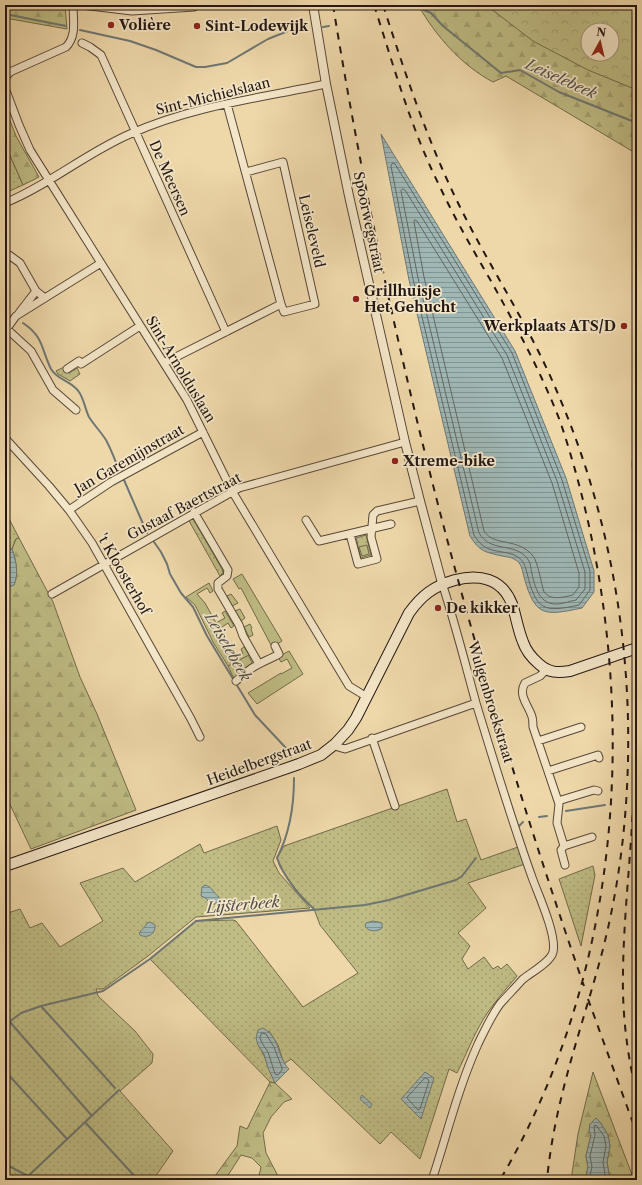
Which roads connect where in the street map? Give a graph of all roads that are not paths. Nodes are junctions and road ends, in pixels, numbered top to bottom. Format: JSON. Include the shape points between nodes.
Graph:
{"nodes":[{"id":1,"x":73,"y":5,"type":"edge"},
{"id":2,"x":313,"y":5,"type":"edge"},
{"id":3,"x":194,"y":8,"type":"dead end"},
{"id":4,"x":82,"y":43,"type":"dead end"},
{"id":5,"x":5,"y":78,"type":"edge"},
{"id":6,"x":326,"y":84,"type":"junction"},
{"id":7,"x":5,"y":88,"type":"edge"},
{"id":8,"x":227,"y":104,"type":"junction"},
{"id":9,"x":135,"y":132,"type":"junction"},
{"id":10,"x":246,"y":172,"type":"junction"},
{"id":11,"x":49,"y":180,"type":"junction"},
{"id":12,"x":5,"y":202,"type":"edge"},
{"id":13,"x":9,"y":255,"type":"dead end"},
{"id":14,"x":101,"y":263,"type":"junction"},
{"id":15,"x":36,"y":291,"type":"junction"},
{"id":16,"x":45,"y":298,"type":"junction"},
{"id":17,"x":281,"y":304,"type":"junction"},
{"id":18,"x":16,"y":316,"type":"junction"},
{"id":19,"x":140,"y":326,"type":"junction"},
{"id":20,"x":6,"y":330,"type":"edge"},
{"id":21,"x":226,"y":332,"type":"junction"},
{"id":22,"x":164,"y":363,"type":"junction"},
{"id":23,"x":67,"y":369,"type":"dead end"},
{"id":24,"x":76,"y":410,"type":"dead end"},
{"id":25,"x":203,"y":432,"type":"junction"},
{"id":26,"x":5,"y":438,"type":"edge"},
{"id":27,"x":405,"y":442,"type":"junction"},
{"id":28,"x":232,"y":491,"type":"junction"},
{"id":29,"x":420,"y":501,"type":"junction"},
{"id":30,"x":69,"y":510,"type":"junction"},
{"id":31,"x":194,"y":512,"type":"junction"},
{"id":32,"x":306,"y":520,"type":"dead end"},
{"id":33,"x":391,"y":524,"type":"dead end"},
{"id":34,"x":372,"y":529,"type":"junction"},
{"id":35,"x":350,"y":534,"type":"junction"},
{"id":36,"x":104,"y":564,"type":"junction"},
{"id":37,"x":442,"y":584,"type":"junction"},
{"id":38,"x":52,"y":594,"type":"dead end"},
{"id":39,"x":275,"y":646,"type":"dead end"},
{"id":40,"x":637,"y":648,"type":"edge"},
{"id":41,"x":259,"y":664,"type":"junction"},
{"id":42,"x":546,"y":670,"type":"junction"},
{"id":43,"x":236,"y":681,"type":"dead end"},
{"id":44,"x":367,"y":697,"type":"junction"},
{"id":45,"x":476,"y":703,"type":"junction"},
{"id":46,"x":581,"y":727,"type":"dead end"},
{"id":47,"x":200,"y":737,"type":"dead end"},
{"id":48,"x":372,"y":738,"type":"junction"},
{"id":49,"x":538,"y":741,"type":"junction"},
{"id":50,"x":335,"y":744,"type":"junction"},
{"id":51,"x":599,"y":758,"type":"dead end"},
{"id":52,"x":548,"y":771,"type":"junction"},
{"id":53,"x":598,"y":791,"type":"dead end"},
{"id":54,"x":558,"y":801,"type":"junction"},
{"id":55,"x":395,"y":806,"type":"dead end"},
{"id":56,"x":592,"y":837,"type":"dead end"},
{"id":57,"x":564,"y":846,"type":"junction"},
{"id":58,"x":565,"y":865,"type":"dead end"},
{"id":59,"x":5,"y":866,"type":"edge"},
{"id":60,"x":432,"y":1180,"type":"edge"}],
"edges":[{"from":1,"to":3,"type":"street","via":[[132,12]]},
{"from":1,"to":5,"type":"street","via":[[71,42],[66,47],[10,72]]},
{"from":2,"to":6,"type":"street","name":"Spoorwegstraat"},
{"from":4,"to":9,"type":"street","name":"De Meersen","via":[[101,55]]},
{"from":6,"to":8,"type":"street","name":"Sint-Michielslaan"},
{"from":6,"to":27,"type":"street","name":"Spoorwegstraat"},
{"from":7,"to":11,"type":"street","name":"Sint-Arnolduslaan","via":[[26,141]]},
{"from":8,"to":9,"type":"street","name":"Sint-Michielslaan","via":[[181,115]]},
{"from":8,"to":10,"type":"street"},
{"from":9,"to":11,"type":"street","name":"Sint-Michielslaan","via":[[94,152]]},
{"from":9,"to":21,"type":"street","name":"De Meersen"},
{"from":10,"to":17,"type":"street"},
{"from":10,"to":17,"type":"street","name":"Leiseleveld","via":[[283,162],[315,304],[284,312]]},
{"from":11,"to":12,"type":"street","name":"Sint-Michielslaan","via":[[22,196]]},
{"from":11,"to":14,"type":"street","name":"Sint-Arnolduslaan"},
{"from":13,"to":15,"type":"street","via":[[20,263]]},
{"from":14,"to":16,"type":"street"},
{"from":14,"to":19,"type":"street","name":"Sint-Arnolduslaan"},
{"from":15,"to":16,"type":"street"},
{"from":15,"to":18,"type":"street"},
{"from":16,"to":18,"type":"street"},
{"from":17,"to":21,"type":"street"},
{"from":18,"to":20,"type":"street"},
{"from":19,"to":22,"type":"street","name":"Sint-Arnolduslaan"},
{"from":19,"to":23,"type":"street","via":[[81,364],[79,361]]},
{"from":20,"to":24,"type":"street","via":[[31,351],[53,390]]},
{"from":21,"to":22,"type":"street"},
{"from":22,"to":25,"type":"street","name":"Sint-Arnolduslaan"},
{"from":25,"to":28,"type":"street","name":"Sint-Arnolduslaan"},
{"from":25,"to":30,"type":"street","name":"Jan Garemijnstraat","via":[[111,482]]},
{"from":26,"to":30,"type":"street","name":"'t Kloosterhof"},
{"from":27,"to":28,"type":"street","name":"Gustaaf Baertstraat"},
{"from":27,"to":29,"type":"street","name":"Spoorwegstraat"},
{"from":28,"to":31,"type":"street","name":"Gustaaf Baertstraat"},
{"from":28,"to":44,"type":"street","name":"Sint-Arnolduslaan","via":[[349,686]]},
{"from":29,"to":34,"type":"street","via":[[374,513]]},
{"from":29,"to":37,"type":"street","name":"Spoorwegstraat"},
{"from":30,"to":36,"type":"street","name":"'t Kloosterhof"},
{"from":31,"to":36,"type":"street","name":"Gustaaf Baertstraat"},
{"from":31,"to":41,"type":"street","via":[[228,570],[227,576],[217,587]]},
{"from":32,"to":35,"type":"street","via":[[319,541]]},
{"from":33,"to":34,"type":"street"},
{"from":34,"to":35,"type":"street"},
{"from":34,"to":35,"type":"street","via":[[371,536],[377,559],[358,564]]},
{"from":36,"to":38,"type":"street","name":"Gustaaf Baertstraat"},
{"from":36,"to":47,"type":"street","name":"'t Kloosterhof"},
{"from":37,"to":42,"type":"main road","via":[[475,577],[491,581],[498,586],[511,602],[526,648],[534,660]]},
{"from":37,"to":44,"type":"main road","name":"Heidelbergstraat","via":[[419,600],[409,613]]},
{"from":37,"to":45,"type":"street","name":"Wulgenbroekstraat"},
{"from":39,"to":41,"type":"street","via":[[279,654]]},
{"from":40,"to":42,"type":"main road","via":[[562,673]]},
{"from":41,"to":43,"type":"street"},
{"from":42,"to":49,"type":"street","via":[[540,676],[527,681],[522,688]]},
{"from":44,"to":50,"type":"main road","name":"Heidelbergstraat","via":[[356,718]]},
{"from":45,"to":48,"type":"street"},
{"from":45,"to":60,"type":"street","name":"Wulgenbroekstraat","via":[[515,828],[547,918],[554,951],[549,959],[523,979],[494,1013],[465,1075]]},
{"from":46,"to":49,"type":"street"},
{"from":48,"to":50,"type":"street","via":[[345,749]]},
{"from":48,"to":55,"type":"street"},
{"from":49,"to":52,"type":"street"},
{"from":50,"to":59,"type":"main road","name":"Heidelbergstraat","via":[[321,755],[299,764]]},
{"from":51,"to":52,"type":"street","via":[[598,755]]},
{"from":52,"to":54,"type":"street"},
{"from":53,"to":54,"type":"street"},
{"from":54,"to":57,"type":"street","via":[[557,823]]},
{"from":56,"to":57,"type":"street"},
{"from":57,"to":58,"type":"street","via":[[561,850]]}]}
